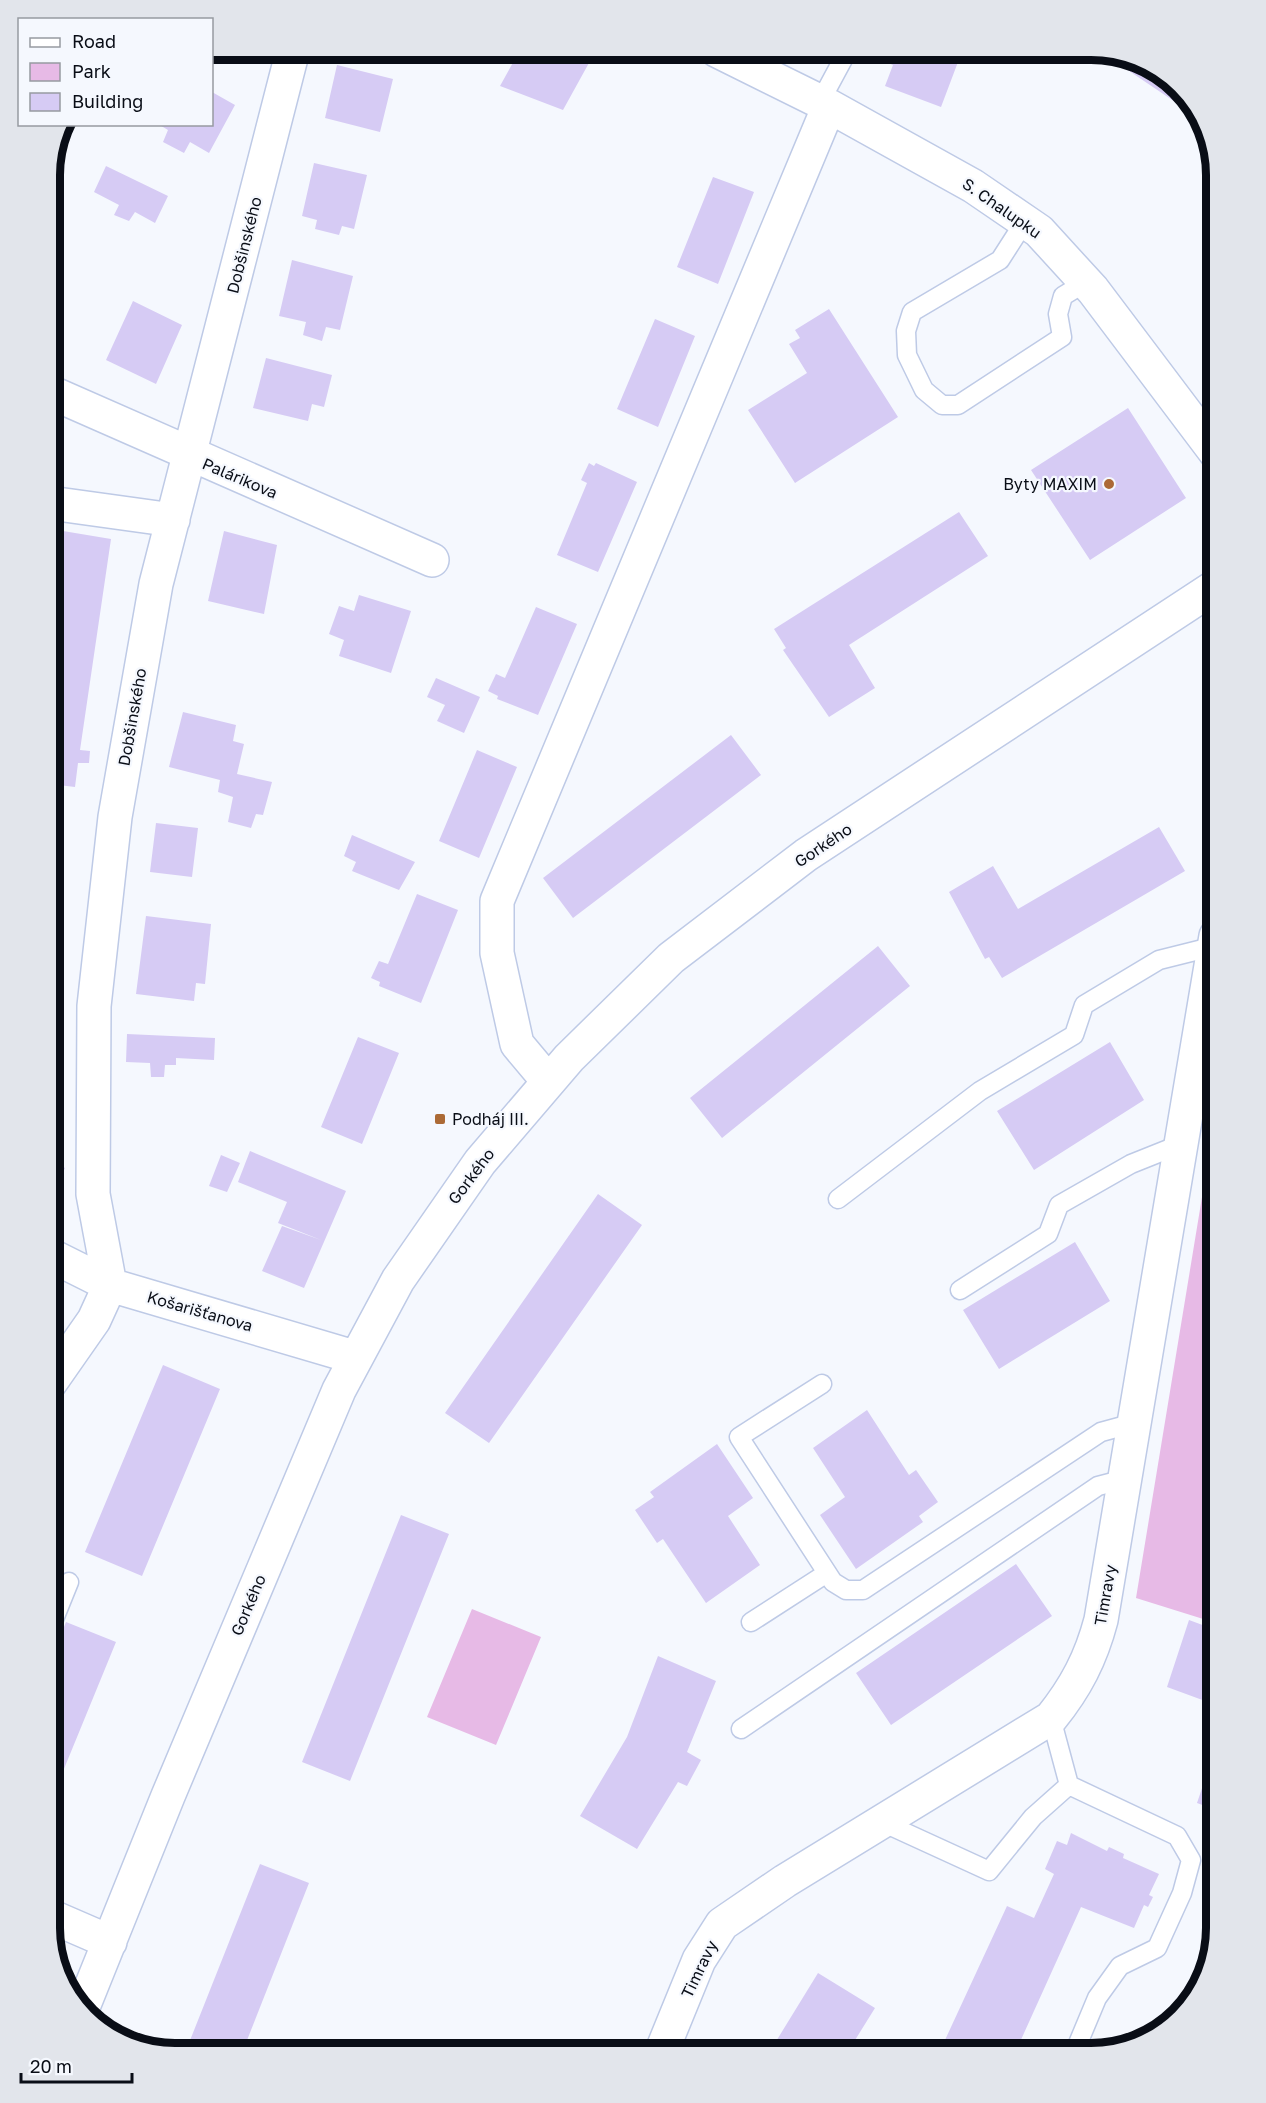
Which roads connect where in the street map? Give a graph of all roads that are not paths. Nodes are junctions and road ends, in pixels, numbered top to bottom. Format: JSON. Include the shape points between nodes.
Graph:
{"nodes":[{"id":1,"x":290,"y":60,"type":"edge"},
{"id":2,"x":736,"y":60,"type":"edge"},
{"id":3,"x":844,"y":60,"type":"edge"},
{"id":4,"x":825,"y":104,"type":"junction"},
{"id":5,"x":1025,"y":221,"type":"junction"},
{"id":6,"x":1086,"y":282,"type":"junction"},
{"id":7,"x":60,"y":397,"type":"edge"},
{"id":8,"x":1206,"y":440,"type":"edge"},
{"id":9,"x":190,"y":456,"type":"junction"},
{"id":10,"x":60,"y":504,"type":"edge"},
{"id":11,"x":173,"y":520,"type":"junction"},
{"id":12,"x":432,"y":560,"type":"dead end"},
{"id":13,"x":1206,"y":593,"type":"edge"},
{"id":14,"x":1206,"y":944,"type":"edge"},
{"id":15,"x":1206,"y":999,"type":"edge"},
{"id":16,"x":548,"y":1080,"type":"junction"},
{"id":17,"x":1181,"y":1144,"type":"junction"},
{"id":18,"x":838,"y":1199,"type":"dead end"},
{"id":19,"x":60,"y":1260,"type":"edge"},
{"id":20,"x":110,"y":1285,"type":"junction"},
{"id":21,"x":960,"y":1290,"type":"dead end"},
{"id":22,"x":354,"y":1357,"type":"junction"},
{"id":23,"x":60,"y":1369,"type":"edge"},
{"id":24,"x":822,"y":1384,"type":"dead end"},
{"id":25,"x":1134,"y":1423,"type":"junction"},
{"id":26,"x":1125,"y":1479,"type":"junction"},
{"id":27,"x":827,"y":1573,"type":"junction"},
{"id":28,"x":69,"y":1582,"type":"dead end"},
{"id":29,"x":60,"y":1604,"type":"edge"},
{"id":30,"x":751,"y":1622,"type":"dead end"},
{"id":31,"x":1051,"y":1718,"type":"junction"},
{"id":32,"x":741,"y":1729,"type":"dead end"},
{"id":33,"x":1069,"y":1785,"type":"junction"},
{"id":34,"x":882,"y":1822,"type":"junction"},
{"id":35,"x":60,"y":1920,"type":"edge"},
{"id":36,"x":110,"y":1942,"type":"junction"},
{"id":37,"x":86,"y":2001,"type":"edge"},
{"id":38,"x":665,"y":2043,"type":"edge"},
{"id":39,"x":1079,"y":2043,"type":"edge"}],
"edges":[{"from":1,"to":9,"type":"street","name":"Dobšinského"},
{"from":2,"to":4,"type":"street","name":"S. Chalupku"},
{"from":3,"to":4,"type":"lane"},
{"from":4,"to":5,"type":"street","name":"S. Chalupku","via":[[973,186]]},
{"from":4,"to":16,"type":"street","via":[[496,901],[496,953],[517,1044]]},
{"from":5,"to":6,"type":"street","name":"S. Chalupku"},
{"from":5,"to":6,"type":"lane","via":[[1000,260],[912,312],[906,331],[907,355],[924,390],[942,405],[958,405],[1062,337],[1058,314],[1063,296]]},
{"from":6,"to":8,"type":"street","name":"S. Chalupku"},
{"from":7,"to":9,"type":"street","name":"Palárikova"},
{"from":9,"to":11,"type":"street","name":"Dobšinského"},
{"from":9,"to":12,"type":"street","name":"Palárikova"},
{"from":10,"to":11,"type":"street"},
{"from":11,"to":20,"type":"street","name":"Dobšinského","via":[[156,584],[115,817],[94,1006],[93,1194]]},
{"from":13,"to":16,"type":"street","name":"Gorkého","via":[[806,855],[671,958]]},
{"from":14,"to":18,"type":"lane","via":[[1159,960],[1084,1005],[1074,1035],[981,1091]]},
{"from":15,"to":17,"type":"street","name":"Timravy"},
{"from":16,"to":22,"type":"street","name":"Gorkého","via":[[445,1210],[398,1280]]},
{"from":17,"to":21,"type":"lane","via":[[1131,1164],[1059,1205],[1048,1234]]},
{"from":17,"to":25,"type":"street","name":"Timravy"},
{"from":19,"to":20,"type":"street","name":"Košarišťanova"},
{"from":20,"to":22,"type":"street","name":"Košarišťanova"},
{"from":20,"to":23,"type":"street","via":[[94,1320]]},
{"from":22,"to":36,"type":"street","name":"Gorkého"},
{"from":24,"to":27,"type":"lane","via":[[739,1437]]},
{"from":25,"to":26,"type":"street","name":"Timravy"},
{"from":25,"to":27,"type":"lane","via":[[1101,1432],[862,1590],[846,1590]]},
{"from":26,"to":31,"type":"street","name":"Timravy","via":[[1092,1654],[1073,1691]]},
{"from":26,"to":32,"type":"lane","via":[[1098,1486]]},
{"from":27,"to":30,"type":"lane"},
{"from":28,"to":29,"type":"lane"},
{"from":31,"to":33,"type":"lane"},
{"from":31,"to":34,"type":"street","name":"Timravy"},
{"from":33,"to":34,"type":"lane","via":[[1033,1817],[989,1871]]},
{"from":33,"to":39,"type":"lane","via":[[1177,1836],[1191,1860],[1182,1893],[1157,1948],[1120,1966],[1097,1998]]},
{"from":34,"to":38,"type":"street","name":"Timravy","via":[[722,1924],[699,1960]]},
{"from":35,"to":36,"type":"street"},
{"from":36,"to":37,"type":"street","name":"Gorkého"}]}
